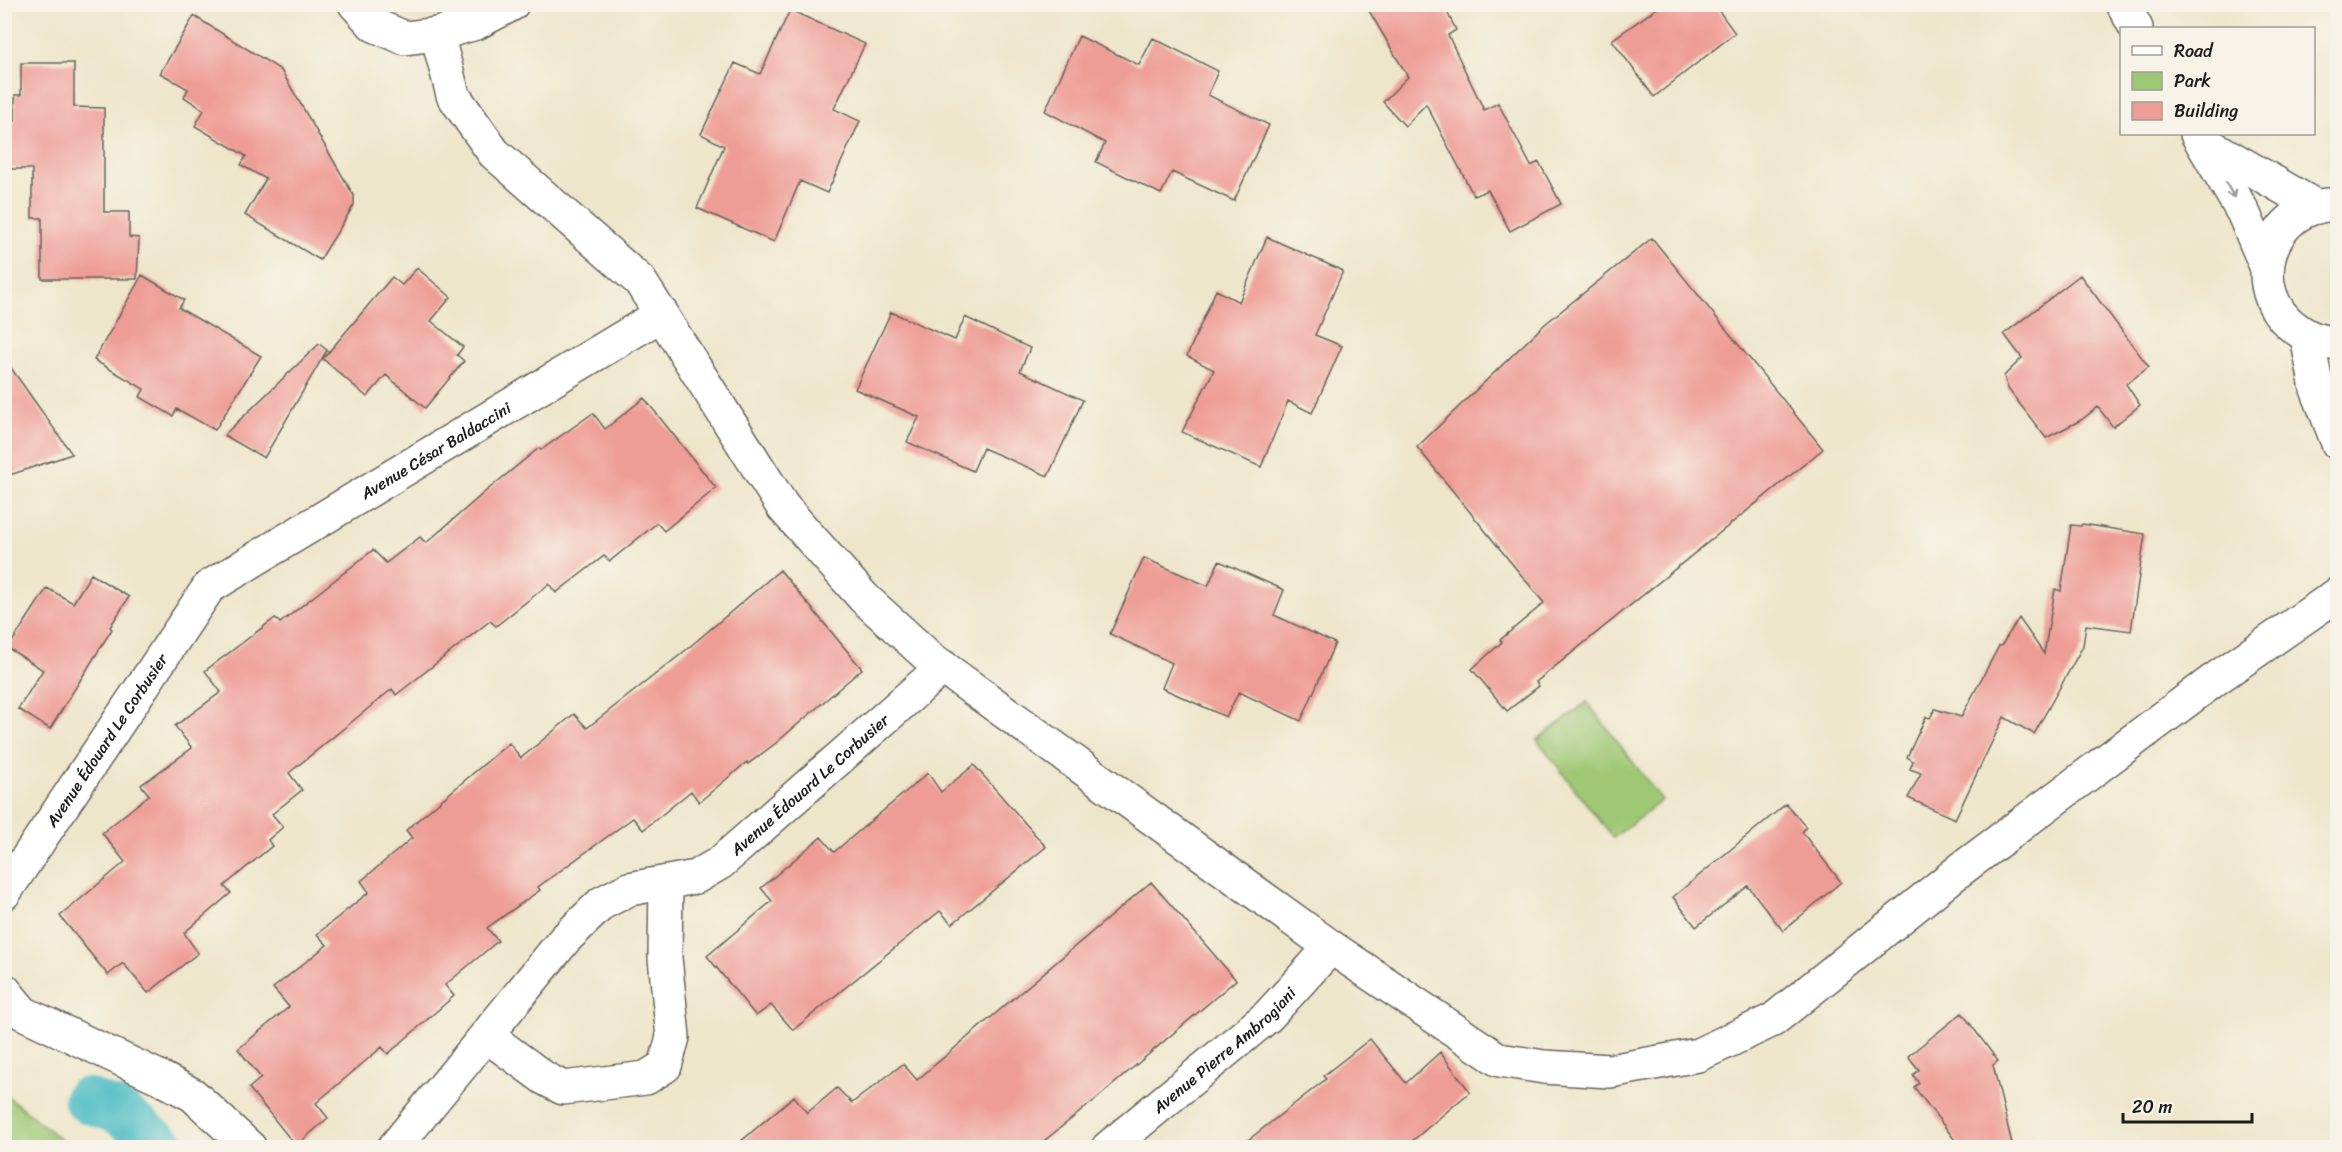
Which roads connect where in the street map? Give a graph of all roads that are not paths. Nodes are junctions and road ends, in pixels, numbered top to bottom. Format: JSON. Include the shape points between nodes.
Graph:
{"nodes":[{"id":1,"x":355,"y":4,"type":"edge"},
{"id":2,"x":512,"y":4,"type":"edge"},
{"id":3,"x":2123,"y":4,"type":"edge"},
{"id":4,"x":2135,"y":27,"type":"edge"},
{"id":5,"x":437,"y":34,"type":"junction"},
{"id":6,"x":2199,"y":137,"type":"edge"},
{"id":7,"x":2327,"y":206,"type":"edge"},
{"id":8,"x":2266,"y":266,"type":"junction"},
{"id":9,"x":662,"y":314,"type":"junction"},
{"id":10,"x":2322,"y":339,"type":"edge"},
{"id":11,"x":2337,"y":443,"type":"edge"},
{"id":12,"x":209,"y":587,"type":"joint"},
{"id":13,"x":2337,"y":594,"type":"edge"},
{"id":14,"x":943,"y":667,"type":"junction"},
{"id":15,"x":666,"y":883,"type":"junction"},
{"id":16,"x":4,"y":893,"type":"edge"},
{"id":17,"x":1332,"y":947,"type":"junction"},
{"id":18,"x":4,"y":990,"type":"edge"},
{"id":19,"x":487,"y":1036,"type":"junction"},
{"id":20,"x":250,"y":1148,"type":"edge"},
{"id":21,"x":394,"y":1148,"type":"edge"},
{"id":22,"x":1108,"y":1148,"type":"edge"}],
"edges":[{"from":1,"to":5,"type":"street","via":[[374,25],[405,38]]},
{"from":2,"to":5,"type":"street","via":[[476,23]]},
{"from":3,"to":4,"type":"street"},
{"from":5,"to":9,"type":"street","via":[[453,95],[494,153],[640,280]]},
{"from":6,"to":7,"type":"street"},
{"from":6,"to":8,"type":"street","one_way":true,"via":[[2243,212]]},
{"from":7,"to":8,"type":"street","via":[[2298,215],[2283,228]]},
{"from":8,"to":10,"type":"street","via":[[2275,308],[2289,324]]},
{"from":9,"to":12,"type":"street","name":"Avenue César Baldaccini"},
{"from":9,"to":14,"type":"street","via":[[783,507],[864,598]]},
{"from":10,"to":11,"type":"street","via":[[2317,389]]},
{"from":12,"to":16,"type":"street","name":"Avenue Édouard Le Corbusier"},
{"from":13,"to":17,"type":"street","via":[[2214,680],[1952,876],[1773,1020],[1698,1055],[1610,1071],[1499,1060]]},
{"from":14,"to":15,"type":"street","name":"Avenue Édouard Le Corbusier","via":[[720,863],[696,877]]},
{"from":14,"to":17,"type":"street"},
{"from":15,"to":19,"type":"street","name":"Avenue Édouard Le Corbusier","via":[[629,889],[602,903],[565,939]]},
{"from":15,"to":19,"type":"street","via":[[665,958],[673,1038],[665,1066],[646,1078],[563,1088]]},
{"from":17,"to":22,"type":"street","name":"Avenue Pierre Ambrogiani","via":[[1268,1016]]},
{"from":18,"to":20,"type":"street","via":[[23,1013],[193,1095]]},
{"from":19,"to":21,"type":"street","name":"Avenue Édouard Le Corbusier"}]}
